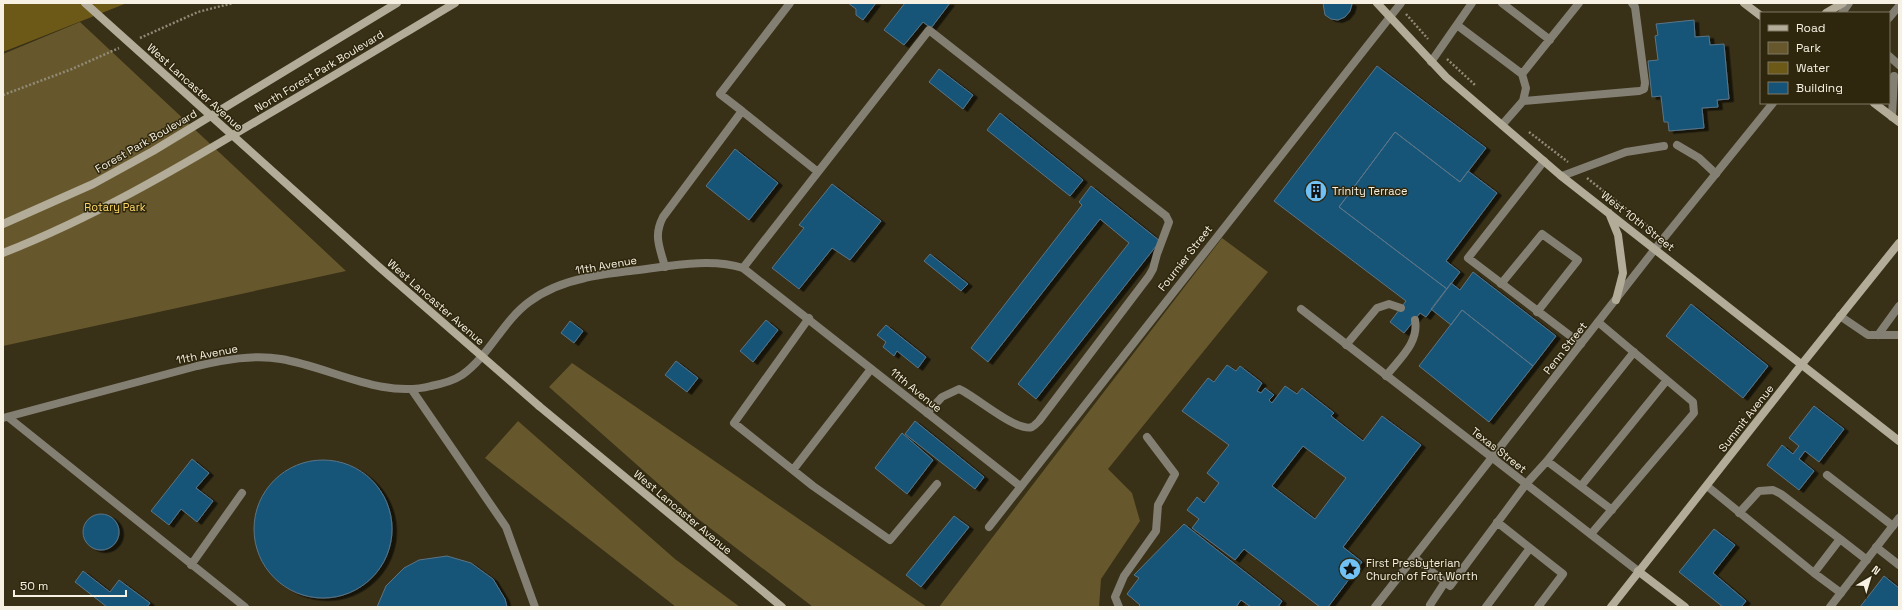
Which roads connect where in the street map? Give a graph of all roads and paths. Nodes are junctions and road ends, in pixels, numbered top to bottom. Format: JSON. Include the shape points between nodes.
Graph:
{"nodes":[{"id":1,"x":85,"y":3,"type":"edge"},
{"id":2,"x":397,"y":3,"type":"edge"},
{"id":3,"x":455,"y":3,"type":"edge"},
{"id":4,"x":790,"y":3,"type":"edge"},
{"id":5,"x":1377,"y":3,"type":"edge"},
{"id":6,"x":1401,"y":3,"type":"edge"},
{"id":7,"x":1472,"y":3,"type":"edge"},
{"id":8,"x":1502,"y":3,"type":"edge"},
{"id":9,"x":1579,"y":3,"type":"edge"},
{"id":10,"x":1632,"y":3,"type":"edge"},
{"id":11,"x":1744,"y":3,"type":"edge"},
{"id":12,"x":1843,"y":3,"type":"edge"},
{"id":13,"x":1849,"y":3,"type":"edge"},
{"id":14,"x":1899,"y":6,"type":"edge"},
{"id":15,"x":1828,"y":12,"type":"edge"},
{"id":16,"x":1843,"y":12,"type":"edge"},
{"id":17,"x":1760,"y":15,"type":"edge"},
{"id":18,"x":1389,"y":17,"type":"junction"},
{"id":19,"x":1890,"y":17,"type":"edge"},
{"id":20,"x":1416,"y":25,"type":"dead end"},
{"id":21,"x":1457,"y":25,"type":"junction"},
{"id":22,"x":1550,"y":40,"type":"junction"},
{"id":23,"x":1439,"y":51,"type":"junction"},
{"id":24,"x":1890,"y":57,"type":"edge"},
{"id":25,"x":1431,"y":62,"type":"junction"},
{"id":26,"x":1899,"y":65,"type":"edge"},
{"id":27,"x":1522,"y":74,"type":"junction"},
{"id":28,"x":1894,"y":75,"type":"edge"},
{"id":29,"x":1479,"y":89,"type":"dead end"},
{"id":30,"x":1524,"y":101,"type":"junction"},
{"id":31,"x":1772,"y":104,"type":"edge"},
{"id":32,"x":1875,"y":104,"type":"edge"},
{"id":33,"x":742,"y":111,"type":"junction"},
{"id":34,"x":1896,"y":120,"type":"edge"},
{"id":35,"x":1502,"y":125,"type":"junction"},
{"id":36,"x":1528,"y":131,"type":"dead end"},
{"id":37,"x":1677,"y":145,"type":"dead end"},
{"id":38,"x":1664,"y":146,"type":"dead end"},
{"id":39,"x":1544,"y":161,"type":"junction"},
{"id":40,"x":1577,"y":170,"type":"junction"},
{"id":41,"x":818,"y":172,"type":"junction"},
{"id":42,"x":1716,"y":174,"type":"junction"},
{"id":43,"x":1562,"y":176,"type":"junction"},
{"id":44,"x":1609,"y":212,"type":"junction"},
{"id":45,"x":3,"y":224,"type":"edge"},
{"id":46,"x":1899,"y":243,"type":"edge"},
{"id":47,"x":1655,"y":249,"type":"junction"},
{"id":48,"x":3,"y":253,"type":"edge"},
{"id":49,"x":665,"y":267,"type":"junction"},
{"id":50,"x":743,"y":268,"type":"junction"},
{"id":51,"x":1501,"y":284,"type":"junction"},
{"id":52,"x":1616,"y":300,"type":"junction"},
{"id":53,"x":1899,"y":306,"type":"edge"},
{"id":54,"x":1401,"y":308,"type":"dead end"},
{"id":55,"x":1301,"y":309,"type":"dead end"},
{"id":56,"x":1537,"y":312,"type":"junction"},
{"id":57,"x":1840,"y":316,"type":"junction"},
{"id":58,"x":808,"y":318,"type":"junction"},
{"id":59,"x":1415,"y":320,"type":"dead end"},
{"id":60,"x":1598,"y":322,"type":"junction"},
{"id":61,"x":1878,"y":335,"type":"junction"},
{"id":62,"x":1899,"y":335,"type":"edge"},
{"id":63,"x":1581,"y":344,"type":"junction"},
{"id":64,"x":1346,"y":345,"type":"junction"},
{"id":65,"x":1634,"y":352,"type":"junction"},
{"id":66,"x":1802,"y":364,"type":"junction"},
{"id":67,"x":872,"y":368,"type":"junction"},
{"id":68,"x":1386,"y":376,"type":"junction"},
{"id":69,"x":1667,"y":380,"type":"junction"},
{"id":70,"x":412,"y":390,"type":"junction"},
{"id":71,"x":927,"y":413,"type":"junction"},
{"id":72,"x":5,"y":417,"type":"edge"},
{"id":73,"x":1147,"y":437,"type":"dead end"},
{"id":74,"x":1899,"y":441,"type":"edge"},
{"id":75,"x":1493,"y":459,"type":"junction"},
{"id":76,"x":1547,"y":461,"type":"junction"},
{"id":77,"x":793,"y":470,"type":"junction"},
{"id":78,"x":1827,"y":474,"type":"dead end"},
{"id":79,"x":937,"y":484,"type":"dead end"},
{"id":80,"x":1526,"y":484,"type":"junction"},
{"id":81,"x":1020,"y":486,"type":"junction"},
{"id":82,"x":1581,"y":486,"type":"junction"},
{"id":83,"x":1707,"y":486,"type":"junction"},
{"id":84,"x":242,"y":493,"type":"dead end"},
{"id":85,"x":1612,"y":510,"type":"junction"},
{"id":86,"x":1739,"y":513,"type":"junction"},
{"id":87,"x":1899,"y":518,"type":"edge"},
{"id":88,"x":1497,"y":522,"type":"junction"},
{"id":89,"x":1893,"y":526,"type":"junction"},
{"id":90,"x":989,"y":527,"type":"dead end"},
{"id":91,"x":1591,"y":534,"type":"junction"},
{"id":92,"x":1840,"y":539,"type":"junction"},
{"id":93,"x":1876,"y":547,"type":"junction"},
{"id":94,"x":1530,"y":548,"type":"junction"},
{"id":95,"x":1414,"y":558,"type":"junction"},
{"id":96,"x":1866,"y":560,"type":"junction"},
{"id":97,"x":191,"y":565,"type":"junction"},
{"id":98,"x":1899,"y":565,"type":"edge"},
{"id":99,"x":1638,"y":571,"type":"junction"},
{"id":100,"x":1814,"y":573,"type":"junction"},
{"id":101,"x":1445,"y":582,"type":"junction"},
{"id":102,"x":1841,"y":593,"type":"junction"},
{"id":103,"x":1430,"y":606,"type":"edge"},
{"id":104,"x":245,"y":607,"type":"edge"},
{"id":105,"x":535,"y":607,"type":"edge"},
{"id":106,"x":782,"y":607,"type":"edge"},
{"id":107,"x":1120,"y":607,"type":"edge"},
{"id":108,"x":1375,"y":607,"type":"edge"},
{"id":109,"x":1486,"y":607,"type":"edge"},
{"id":110,"x":1538,"y":607,"type":"edge"},
{"id":111,"x":1611,"y":607,"type":"edge"},
{"id":112,"x":1685,"y":607,"type":"edge"},
{"id":113,"x":1830,"y":607,"type":"edge"}],
"edges":[{"from":1,"to":106,"type":"main road","name":"West Lancaster Avenue","bridge":true,"via":[[378,266],[539,406]]},
{"from":2,"to":45,"type":"main road","name":"Forest Park Boulevard","via":[[153,151],[93,184]]},
{"from":3,"to":48,"type":"main road","name":"North Forest Park Boulevard","via":[[121,200],[40,239]]},
{"from":4,"to":33,"type":"street","via":[[720,94]]},
{"from":5,"to":18,"type":"main road","name":"West 10th Street"},
{"from":6,"to":18,"type":"street","name":"Fournier Street"},
{"from":7,"to":21,"type":"street"},
{"from":8,"to":22,"type":"street"},
{"from":9,"to":22,"type":"street"},
{"from":10,"to":30,"type":"street","via":[[1635,6],[1644,89]]},
{"from":11,"to":17,"type":"main road"},
{"from":12,"to":15,"type":"main road"},
{"from":13,"to":16,"type":"street"},
{"from":14,"to":19,"type":"street"},
{"from":18,"to":25,"type":"main road","name":"West 10th Street"},
{"from":18,"to":81,"type":"street","name":"Fournier Street"},
{"from":20,"to":23,"type":"path"},
{"from":21,"to":23,"type":"street"},
{"from":21,"to":27,"type":"street"},
{"from":22,"to":27,"type":"street"},
{"from":23,"to":25,"type":"street"},
{"from":23,"to":29,"type":"path"},
{"from":24,"to":26,"type":"street"},
{"from":25,"to":35,"type":"main road","name":"West 10th Street"},
{"from":27,"to":30,"type":"street","via":[[1526,88]]},
{"from":28,"to":34,"type":"street"},
{"from":30,"to":35,"type":"street"},
{"from":31,"to":42,"type":"street","name":"Penn Street"},
{"from":32,"to":34,"type":"main road"},
{"from":33,"to":41,"type":"street"},
{"from":33,"to":49,"type":"street","via":[[658,227],[656,236]]},
{"from":35,"to":39,"type":"main road","name":"West 10th Street"},
{"from":36,"to":40,"type":"path"},
{"from":37,"to":42,"type":"street","via":[[1699,158]]},
{"from":38,"to":40,"type":"street","via":[[1626,152]]},
{"from":39,"to":43,"type":"main road","name":"West 10th Street"},
{"from":39,"to":51,"type":"street","via":[[1468,258]]},
{"from":40,"to":43,"type":"street"},
{"from":40,"to":47,"type":"path","via":[[1654,231]]},
{"from":41,"to":50,"type":"street"},
{"from":41,"to":71,"type":"street","via":[[929,30],[1166,216],[1169,222],[1149,276],[1032,427],[1024,428],[1010,422],[959,389],[942,396]]},
{"from":42,"to":47,"type":"street","name":"Penn Street"},
{"from":43,"to":44,"type":"main road","name":"West 10th Street"},
{"from":44,"to":47,"type":"main road","name":"West 10th Street"},
{"from":44,"to":52,"type":"main road","via":[[1618,236],[1623,272]]},
{"from":46,"to":57,"type":"main road","name":"Summit Avenue"},
{"from":47,"to":52,"type":"street","name":"Penn Street"},
{"from":47,"to":66,"type":"main road","name":"West 10th Street"},
{"from":49,"to":50,"type":"street","name":"11th Avenue","via":[[714,263]]},
{"from":49,"to":70,"type":"street","name":"11th Avenue","via":[[584,278],[562,284],[529,302],[461,375]]},
{"from":50,"to":58,"type":"street","name":"11th Avenue"},
{"from":51,"to":56,"type":"street"},
{"from":51,"to":56,"type":"street","via":[[1542,234],[1578,260]]},
{"from":52,"to":60,"type":"street","name":"Penn Street"},
{"from":53,"to":61,"type":"street"},
{"from":54,"to":64,"type":"street","via":[[1389,304],[1377,308]]},
{"from":55,"to":64,"type":"street","name":"Texas Street"},
{"from":56,"to":63,"type":"street"},
{"from":57,"to":61,"type":"street","via":[[1868,335]]},
{"from":57,"to":66,"type":"main road","name":"Summit Avenue"},
{"from":58,"to":67,"type":"street","name":"11th Avenue"},
{"from":58,"to":77,"type":"street","via":[[734,423]]},
{"from":59,"to":68,"type":"street","via":[[1414,340]]},
{"from":60,"to":63,"type":"street","name":"Penn Street"},
{"from":60,"to":65,"type":"street"},
{"from":61,"to":62,"type":"street"},
{"from":63,"to":75,"type":"street","name":"Penn Street"},
{"from":64,"to":68,"type":"street","name":"Texas Street"},
{"from":65,"to":69,"type":"street"},
{"from":65,"to":76,"type":"street"},
{"from":66,"to":74,"type":"main road","name":"West 10th Street"},
{"from":66,"to":83,"type":"main road","name":"Summit Avenue"},
{"from":67,"to":71,"type":"street","name":"11th Avenue"},
{"from":67,"to":77,"type":"street"},
{"from":68,"to":75,"type":"street","name":"Texas Street"},
{"from":69,"to":82,"type":"street"},
{"from":69,"to":85,"type":"street","via":[[1693,402],[1694,413]]},
{"from":70,"to":72,"type":"street","name":"11th Avenue","via":[[380,387],[279,358],[230,359]]},
{"from":70,"to":105,"type":"street","via":[[506,527]]},
{"from":71,"to":81,"type":"street","name":"11th Avenue"},
{"from":72,"to":97,"type":"street"},
{"from":73,"to":107,"type":"street","via":[[1175,474],[1158,505],[1156,531],[1124,576],[1115,597]]},
{"from":75,"to":80,"type":"street","name":"Texas Street"},
{"from":75,"to":95,"type":"street","name":"Penn Street"},
{"from":76,"to":80,"type":"street"},
{"from":76,"to":82,"type":"street"},
{"from":77,"to":79,"type":"street","via":[[890,540]]},
{"from":78,"to":89,"type":"street"},
{"from":80,"to":88,"type":"street"},
{"from":80,"to":91,"type":"street","name":"Texas Street"},
{"from":81,"to":90,"type":"street","name":"Fournier Street"},
{"from":82,"to":85,"type":"street"},
{"from":83,"to":86,"type":"street"},
{"from":83,"to":99,"type":"main road","name":"Summit Avenue"},
{"from":84,"to":97,"type":"street"},
{"from":85,"to":91,"type":"street"},
{"from":86,"to":92,"type":"street","via":[[1759,491],[1773,490]]},
{"from":86,"to":100,"type":"street"},
{"from":87,"to":89,"type":"street"},
{"from":88,"to":94,"type":"street"},
{"from":88,"to":101,"type":"street","via":[[1450,586]]},
{"from":89,"to":93,"type":"street"},
{"from":91,"to":99,"type":"street","name":"Texas Street"},
{"from":92,"to":96,"type":"street"},
{"from":92,"to":100,"type":"street"},
{"from":93,"to":96,"type":"street"},
{"from":93,"to":98,"type":"street"},
{"from":94,"to":109,"type":"street"},
{"from":94,"to":110,"type":"street","via":[[1563,574]]},
{"from":95,"to":101,"type":"street"},
{"from":95,"to":108,"type":"street","name":"Penn Street"},
{"from":96,"to":102,"type":"street"},
{"from":97,"to":104,"type":"street"},
{"from":99,"to":111,"type":"main road","name":"Summit Avenue"},
{"from":99,"to":112,"type":"main road","name":"Texas Street"},
{"from":100,"to":102,"type":"street"},
{"from":101,"to":103,"type":"street"},
{"from":102,"to":113,"type":"street"}]}
